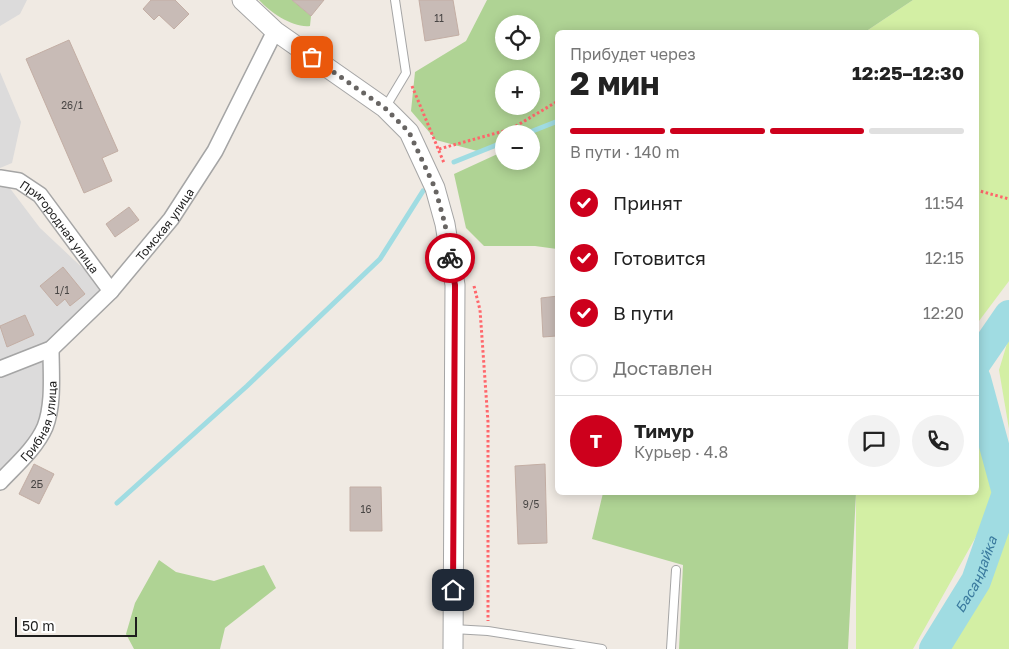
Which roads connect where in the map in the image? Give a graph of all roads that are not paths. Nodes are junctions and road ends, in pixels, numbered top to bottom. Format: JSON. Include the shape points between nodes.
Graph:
{"nodes":[{"id":1,"x":242,"y":0,"type":"edge"},
{"id":2,"x":395,"y":0,"type":"edge"},
{"id":3,"x":275,"y":31,"type":"junction"},
{"id":4,"x":385,"y":108,"type":"junction"},
{"id":5,"x":0,"y":178,"type":"edge"},
{"id":6,"x":111,"y":290,"type":"junction"},
{"id":7,"x":51,"y":350,"type":"junction"},
{"id":8,"x":0,"y":369,"type":"edge"},
{"id":9,"x":0,"y":482,"type":"edge"},
{"id":10,"x":676,"y":570,"type":"dead end"},
{"id":11,"x":453,"y":629,"type":"junction"},
{"id":12,"x":453,"y":649,"type":"edge"},
{"id":13,"x":602,"y":649,"type":"edge"},
{"id":14,"x":671,"y":649,"type":"edge"}],
"edges":[{"from":1,"to":3,"type":"street"},
{"from":2,"to":4,"type":"lane","via":[[406,73]]},
{"from":3,"to":4,"type":"street"},
{"from":3,"to":6,"type":"street","name":"Томская улица","via":[[214,151],[172,219]]},
{"from":4,"to":11,"type":"street","via":[[409,132],[435,188],[445,224],[455,285]]},
{"from":5,"to":6,"type":"street","name":"Пригородная улица","via":[[18,181],[40,195]]},
{"from":6,"to":7,"type":"street","name":"Томская улица"},
{"from":7,"to":8,"type":"street","name":"Томская улица"},
{"from":7,"to":9,"type":"street","name":"Грибная улица","via":[[51,396],[45,428]]},
{"from":10,"to":14,"type":"lane"},
{"from":11,"to":12,"type":"street"},
{"from":11,"to":13,"type":"lane","via":[[488,631]]}]}
